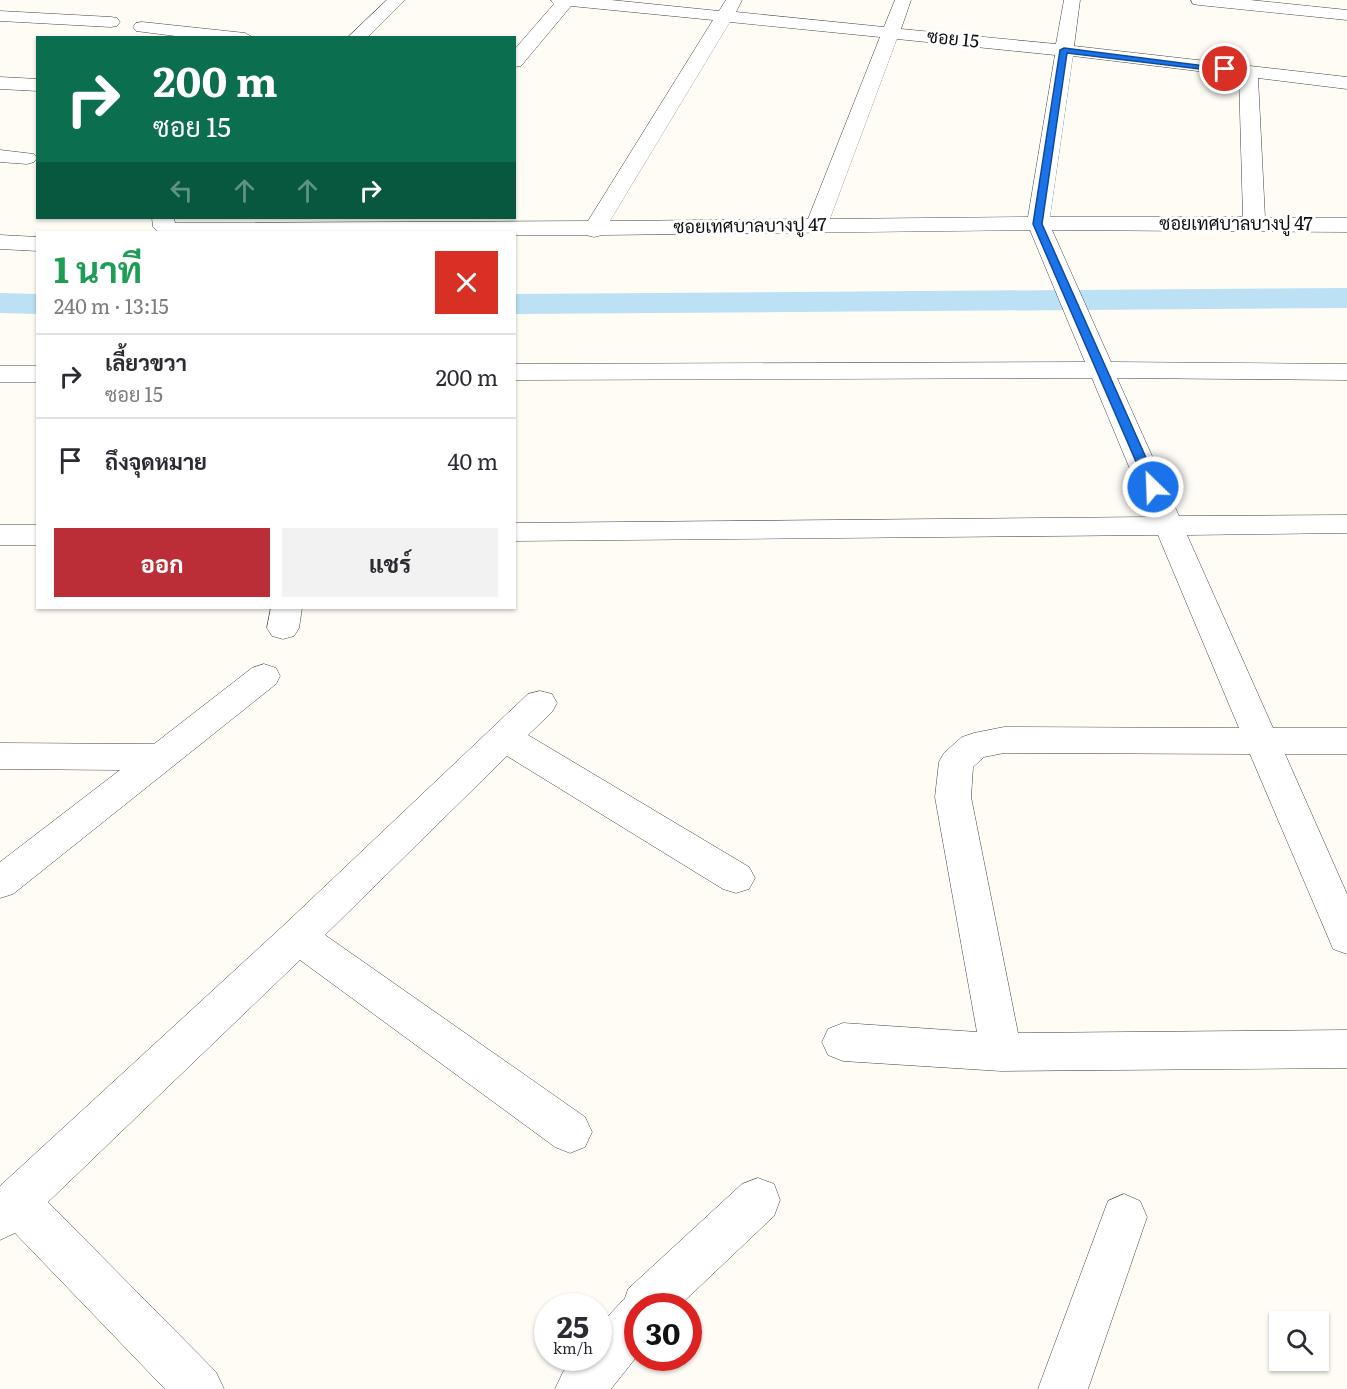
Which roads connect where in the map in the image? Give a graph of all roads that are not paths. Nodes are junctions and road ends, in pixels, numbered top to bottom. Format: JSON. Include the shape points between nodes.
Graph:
{"nodes":[{"id":1,"x":397,"y":0,"type":"edge"},
{"id":2,"x":559,"y":0,"type":"edge"},
{"id":3,"x":567,"y":0,"type":"edge"},
{"id":4,"x":735,"y":0,"type":"edge"},
{"id":5,"x":903,"y":0,"type":"edge"},
{"id":6,"x":1072,"y":0,"type":"edge"},
{"id":7,"x":1199,"y":0,"type":"edge"},
{"id":8,"x":1347,"y":15,"type":"edge"},
{"id":9,"x":0,"y":16,"type":"edge"},
{"id":10,"x":724,"y":17,"type":"junction"},
{"id":11,"x":111,"y":22,"type":"dead end"},
{"id":12,"x":142,"y":27,"type":"dead end"},
{"id":13,"x":891,"y":33,"type":"junction"},
{"id":14,"x":226,"y":36,"type":"edge"},
{"id":15,"x":358,"y":36,"type":"edge"},
{"id":16,"x":1064,"y":50,"type":"junction"},
{"id":17,"x":516,"y":61,"type":"edge"},
{"id":18,"x":1248,"y":72,"type":"junction"},
{"id":19,"x":1347,"y":82,"type":"edge"},
{"id":20,"x":0,"y":83,"type":"edge"},
{"id":21,"x":36,"y":85,"type":"edge"},
{"id":22,"x":0,"y":156,"type":"edge"},
{"id":23,"x":27,"y":158,"type":"dead end"},
{"id":24,"x":163,"y":219,"type":"edge"},
{"id":25,"x":278,"y":224,"type":"edge"},
{"id":26,"x":817,"y":224,"type":"junction"},
{"id":27,"x":1038,"y":224,"type":"junction"},
{"id":28,"x":1254,"y":224,"type":"junction"},
{"id":29,"x":1347,"y":225,"type":"edge"},
{"id":30,"x":376,"y":227,"type":"edge"},
{"id":31,"x":594,"y":230,"type":"junction"},
{"id":32,"x":0,"y":242,"type":"edge"},
{"id":33,"x":36,"y":244,"type":"edge"},
{"id":34,"x":1100,"y":370,"type":"junction"},
{"id":35,"x":516,"y":372,"type":"edge"},
{"id":36,"x":1347,"y":372,"type":"edge"},
{"id":37,"x":0,"y":374,"type":"edge"},
{"id":38,"x":36,"y":374,"type":"edge"},
{"id":39,"x":1347,"y":524,"type":"edge"},
{"id":40,"x":1171,"y":526,"type":"junction"},
{"id":41,"x":516,"y":532,"type":"edge"},
{"id":42,"x":0,"y":535,"type":"edge"},
{"id":43,"x":36,"y":535,"type":"edge"},
{"id":44,"x":264,"y":676,"type":"dead end"},
{"id":45,"x":540,"y":703,"type":"dead end"},
{"id":46,"x":504,"y":737,"type":"junction"},
{"id":47,"x":1347,"y":741,"type":"edge"},
{"id":48,"x":1261,"y":742,"type":"junction"},
{"id":49,"x":0,"y":756,"type":"edge"},
{"id":50,"x":160,"y":757,"type":"junction"},
{"id":51,"x":736,"y":878,"type":"dead end"},
{"id":52,"x":0,"y":883,"type":"edge"},
{"id":53,"x":298,"y":937,"type":"junction"},
{"id":54,"x":1347,"y":937,"type":"edge"},
{"id":55,"x":843,"y":1042,"type":"dead end"},
{"id":56,"x":1347,"y":1048,"type":"edge"},
{"id":57,"x":1001,"y":1052,"type":"junction"},
{"id":58,"x":570,"y":1132,"type":"dead end"},
{"id":59,"x":758,"y":1200,"type":"dead end"},
{"id":60,"x":8,"y":1209,"type":"edge"},
{"id":61,"x":1124,"y":1217,"type":"dead end"},
{"id":62,"x":659,"y":1293,"type":"edge"},
{"id":63,"x":624,"y":1334,"type":"edge"},
{"id":64,"x":199,"y":1389,"type":"edge"},
{"id":65,"x":580,"y":1389,"type":"edge"},
{"id":66,"x":1064,"y":1389,"type":"edge"}],
"edges":[{"from":1,"to":15,"type":"street"},
{"from":2,"to":3,"type":"street","name":"ซอย 15"},
{"from":3,"to":10,"type":"street","name":"ซอย 15"},
{"from":3,"to":17,"type":"street"},
{"from":4,"to":10,"type":"street"},
{"from":5,"to":13,"type":"street"},
{"from":6,"to":16,"type":"street"},
{"from":7,"to":8,"type":"street"},
{"from":9,"to":11,"type":"street"},
{"from":10,"to":13,"type":"street","name":"ซอย 15"},
{"from":10,"to":31,"type":"street"},
{"from":12,"to":14,"type":"street"},
{"from":13,"to":16,"type":"street","name":"ซอย 15"},
{"from":13,"to":26,"type":"street"},
{"from":16,"to":18,"type":"street","name":"ซอย 15"},
{"from":16,"to":27,"type":"street"},
{"from":18,"to":19,"type":"street","name":"ซอย 15"},
{"from":18,"to":28,"type":"street"},
{"from":20,"to":21,"type":"street"},
{"from":22,"to":23,"type":"street"},
{"from":24,"to":25,"type":"street","name":"ซอยเทศบาลบางปู 47","via":[[164,226],[178,230]]},
{"from":25,"to":30,"type":"street","name":"ซอยเทศบาลบางปู 47"},
{"from":26,"to":27,"type":"street","name":"ซอยเทศบาลบางปู 47"},
{"from":26,"to":31,"type":"street","name":"ซอยเทศบาลบางปู 47"},
{"from":27,"to":28,"type":"street","name":"ซอยเทศบาลบางปู 47"},
{"from":27,"to":34,"type":"street"},
{"from":28,"to":29,"type":"street","name":"ซอยเทศบาลบางปู 47"},
{"from":30,"to":31,"type":"street","name":"ซอยเทศบาลบางปู 47"},
{"from":32,"to":33,"type":"street"},
{"from":34,"to":35,"type":"street"},
{"from":34,"to":36,"type":"street"},
{"from":34,"to":40,"type":"street"},
{"from":37,"to":38,"type":"street"},
{"from":39,"to":40,"type":"street"},
{"from":40,"to":41,"type":"street"},
{"from":40,"to":48,"type":"street"},
{"from":42,"to":43,"type":"street"},
{"from":44,"to":50,"type":"street"},
{"from":45,"to":46,"type":"street"},
{"from":46,"to":51,"type":"street"},
{"from":46,"to":53,"type":"street"},
{"from":47,"to":48,"type":"street"},
{"from":48,"to":54,"type":"street"},
{"from":48,"to":57,"type":"street","via":[[1004,740],[974,746],[956,762],[953,797]]},
{"from":49,"to":50,"type":"street"},
{"from":50,"to":52,"type":"street"},
{"from":53,"to":58,"type":"street"},
{"from":53,"to":60,"type":"street"},
{"from":55,"to":57,"type":"street"},
{"from":56,"to":57,"type":"street"},
{"from":59,"to":62,"type":"street"},
{"from":60,"to":64,"type":"street"},
{"from":61,"to":66,"type":"street"},
{"from":63,"to":65,"type":"street"}]}
